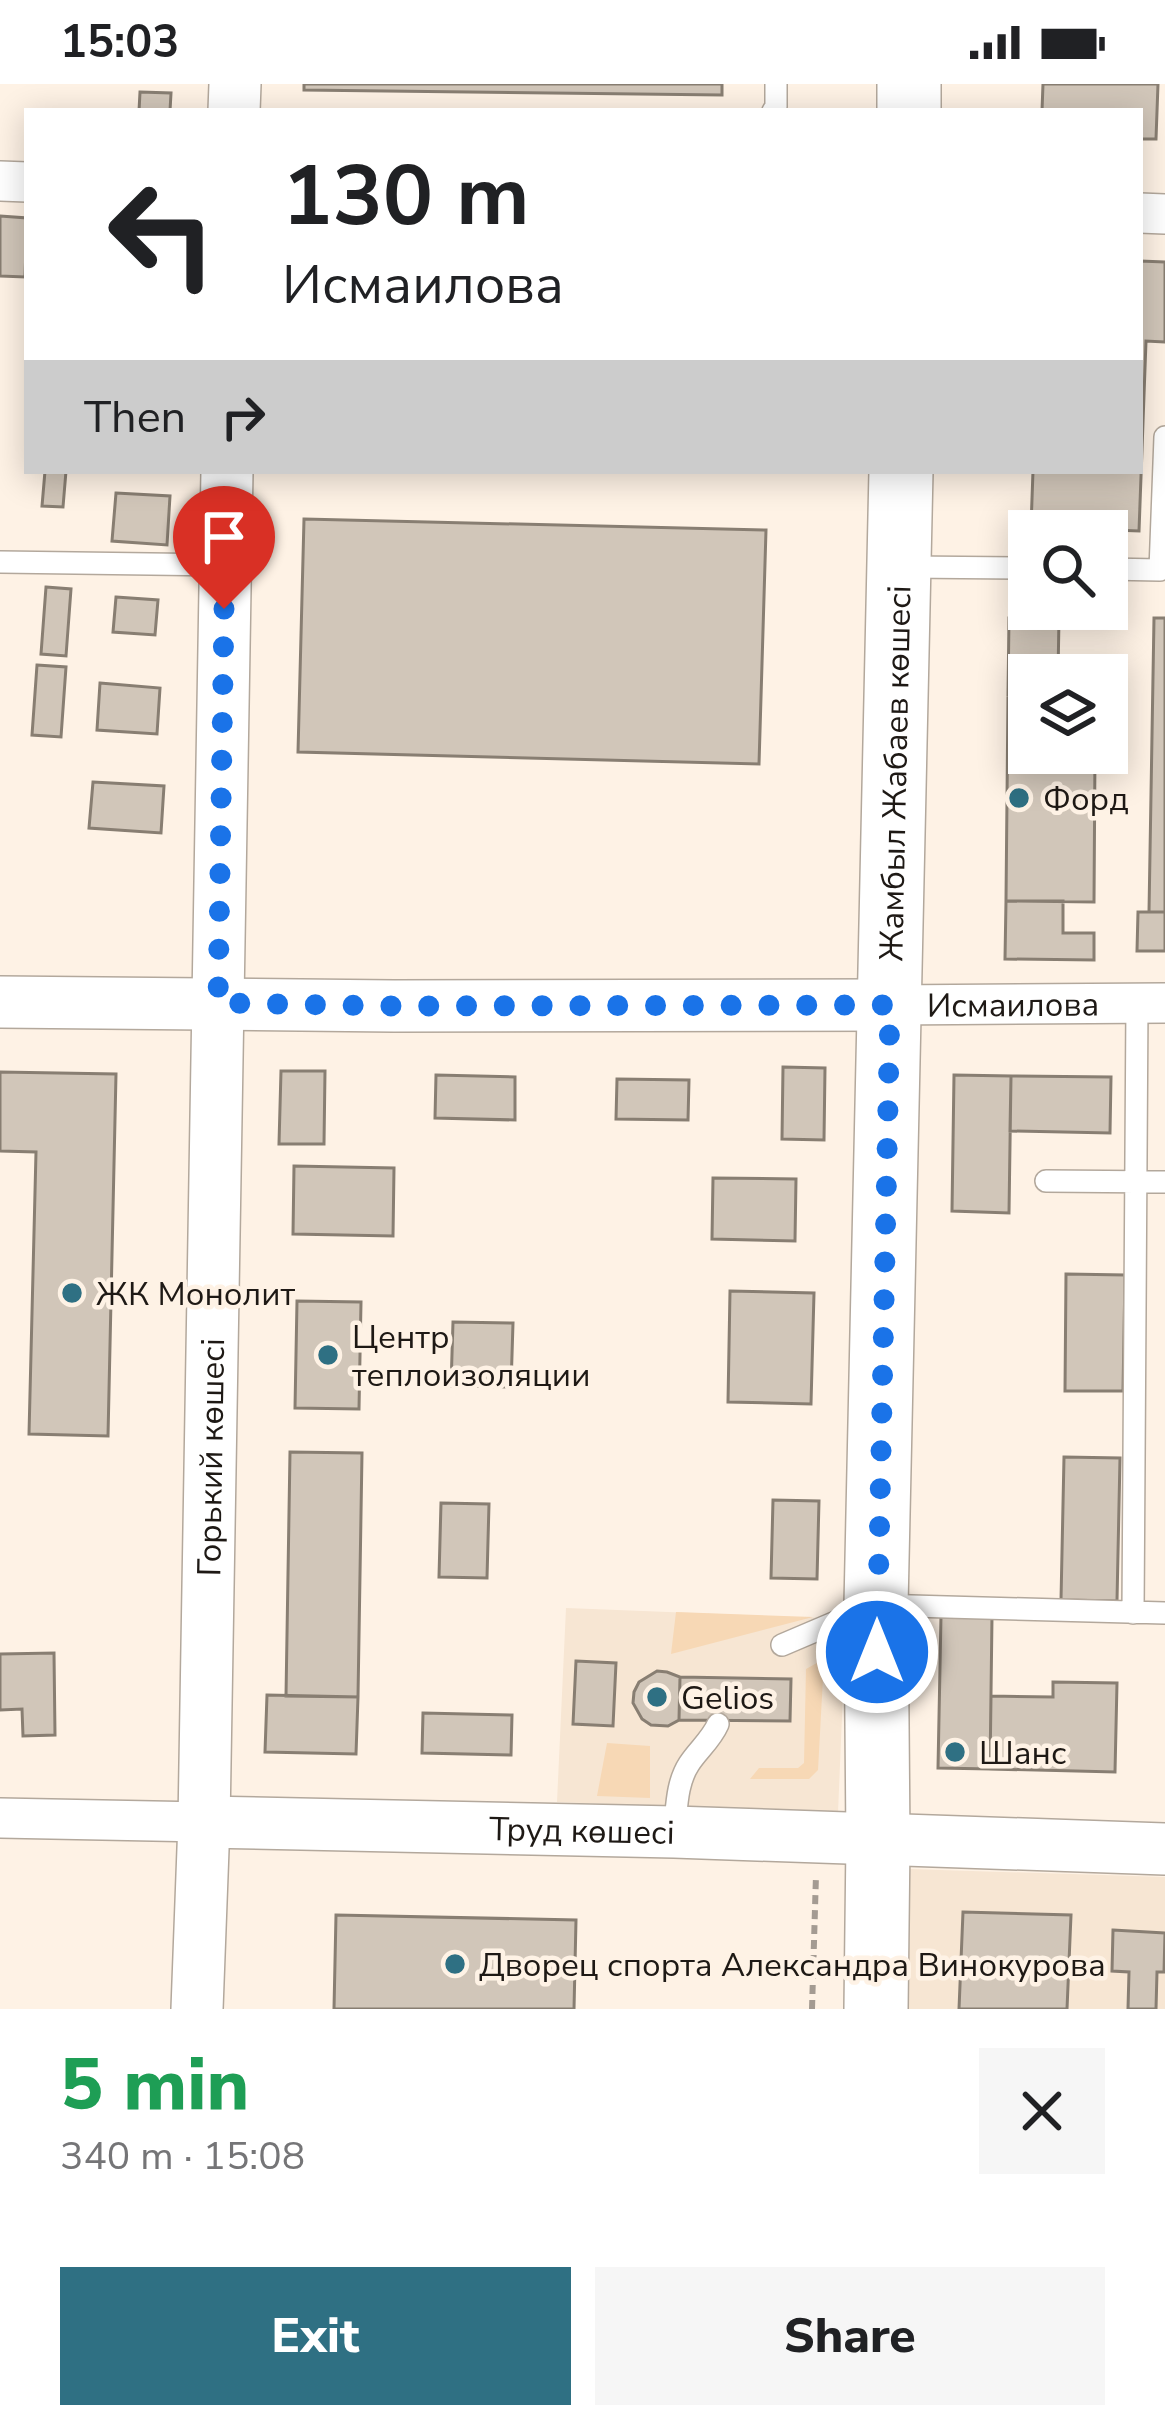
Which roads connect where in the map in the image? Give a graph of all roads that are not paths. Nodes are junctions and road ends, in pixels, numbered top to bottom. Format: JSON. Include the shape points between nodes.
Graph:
{"nodes":[{"id":1,"x":1165,"y":437,"type":"edge"},
{"id":2,"x":227,"y":474,"type":"edge"},
{"id":3,"x":901,"y":474,"type":"edge"},
{"id":4,"x":0,"y":562,"type":"edge"},
{"id":5,"x":225,"y":565,"type":"junction"},
{"id":6,"x":900,"y":567,"type":"junction"},
{"id":7,"x":1008,"y":568,"type":"edge"},
{"id":8,"x":1128,"y":569,"type":"edge"},
{"id":9,"x":1163,"y":570,"type":"edge"},
{"id":10,"x":0,"y":1002,"type":"edge"},
{"id":11,"x":218,"y":1003,"type":"junction"},
{"id":12,"x":1151,"y":1003,"type":"edge"},
{"id":13,"x":890,"y":1005,"type":"junction"},
{"id":14,"x":1046,"y":1181,"type":"dead end"},
{"id":15,"x":1137,"y":1181,"type":"junction"},
{"id":16,"x":1165,"y":1182,"type":"edge"},
{"id":17,"x":876,"y":1605,"type":"junction"},
{"id":18,"x":1133,"y":1613,"type":"junction"},
{"id":19,"x":1165,"y":1613,"type":"edge"},
{"id":20,"x":782,"y":1646,"type":"dead end"},
{"id":21,"x":718,"y":1724,"type":"dead end"},
{"id":22,"x":0,"y":1817,"type":"edge"},
{"id":23,"x":203,"y":1822,"type":"junction"},
{"id":24,"x":674,"y":1832,"type":"junction"},
{"id":25,"x":878,"y":1841,"type":"junction"},
{"id":26,"x":1165,"y":1849,"type":"edge"},
{"id":27,"x":197,"y":2009,"type":"edge"},
{"id":28,"x":877,"y":2009,"type":"edge"}],
"edges":[{"from":1,"to":9,"type":"lane"},
{"from":2,"to":5,"type":"street","name":"Горький көшесі"},
{"from":3,"to":6,"type":"main road","name":"Жамбыл Жабаев көшесі"},
{"from":4,"to":5,"type":"lane"},
{"from":5,"to":11,"type":"street","name":"Горький көшесі"},
{"from":6,"to":7,"type":"lane"},
{"from":6,"to":13,"type":"main road","name":"Жамбыл Жабаев көшесі"},
{"from":8,"to":9,"type":"lane"},
{"from":10,"to":11,"type":"street","name":"Исмаилова"},
{"from":11,"to":13,"type":"street","name":"Исмаилова"},
{"from":11,"to":23,"type":"street","name":"Горький көшесі"},
{"from":12,"to":13,"type":"street","name":"Исмаилова"},
{"from":12,"to":15,"type":"lane"},
{"from":13,"to":17,"type":"main road","name":"Жамбыл Жабаев көшесі"},
{"from":14,"to":15,"type":"lane"},
{"from":15,"to":16,"type":"lane"},
{"from":15,"to":18,"type":"lane"},
{"from":17,"to":18,"type":"lane"},
{"from":17,"to":20,"type":"lane"},
{"from":17,"to":25,"type":"main road","name":"Жамбыл Жабаев көшесі"},
{"from":18,"to":19,"type":"lane"},
{"from":21,"to":24,"type":"lane","via":[[682,1778]]},
{"from":22,"to":23,"type":"street","name":"Труд көшесі"},
{"from":23,"to":24,"type":"street","name":"Труд көшесі"},
{"from":23,"to":27,"type":"street","name":"Горький көшесі"},
{"from":24,"to":25,"type":"street","name":"Труд көшесі"},
{"from":25,"to":26,"type":"street","name":"Труд көшесі"},
{"from":25,"to":28,"type":"main road","name":"Жамбыл Жабаев көшесі"}]}
